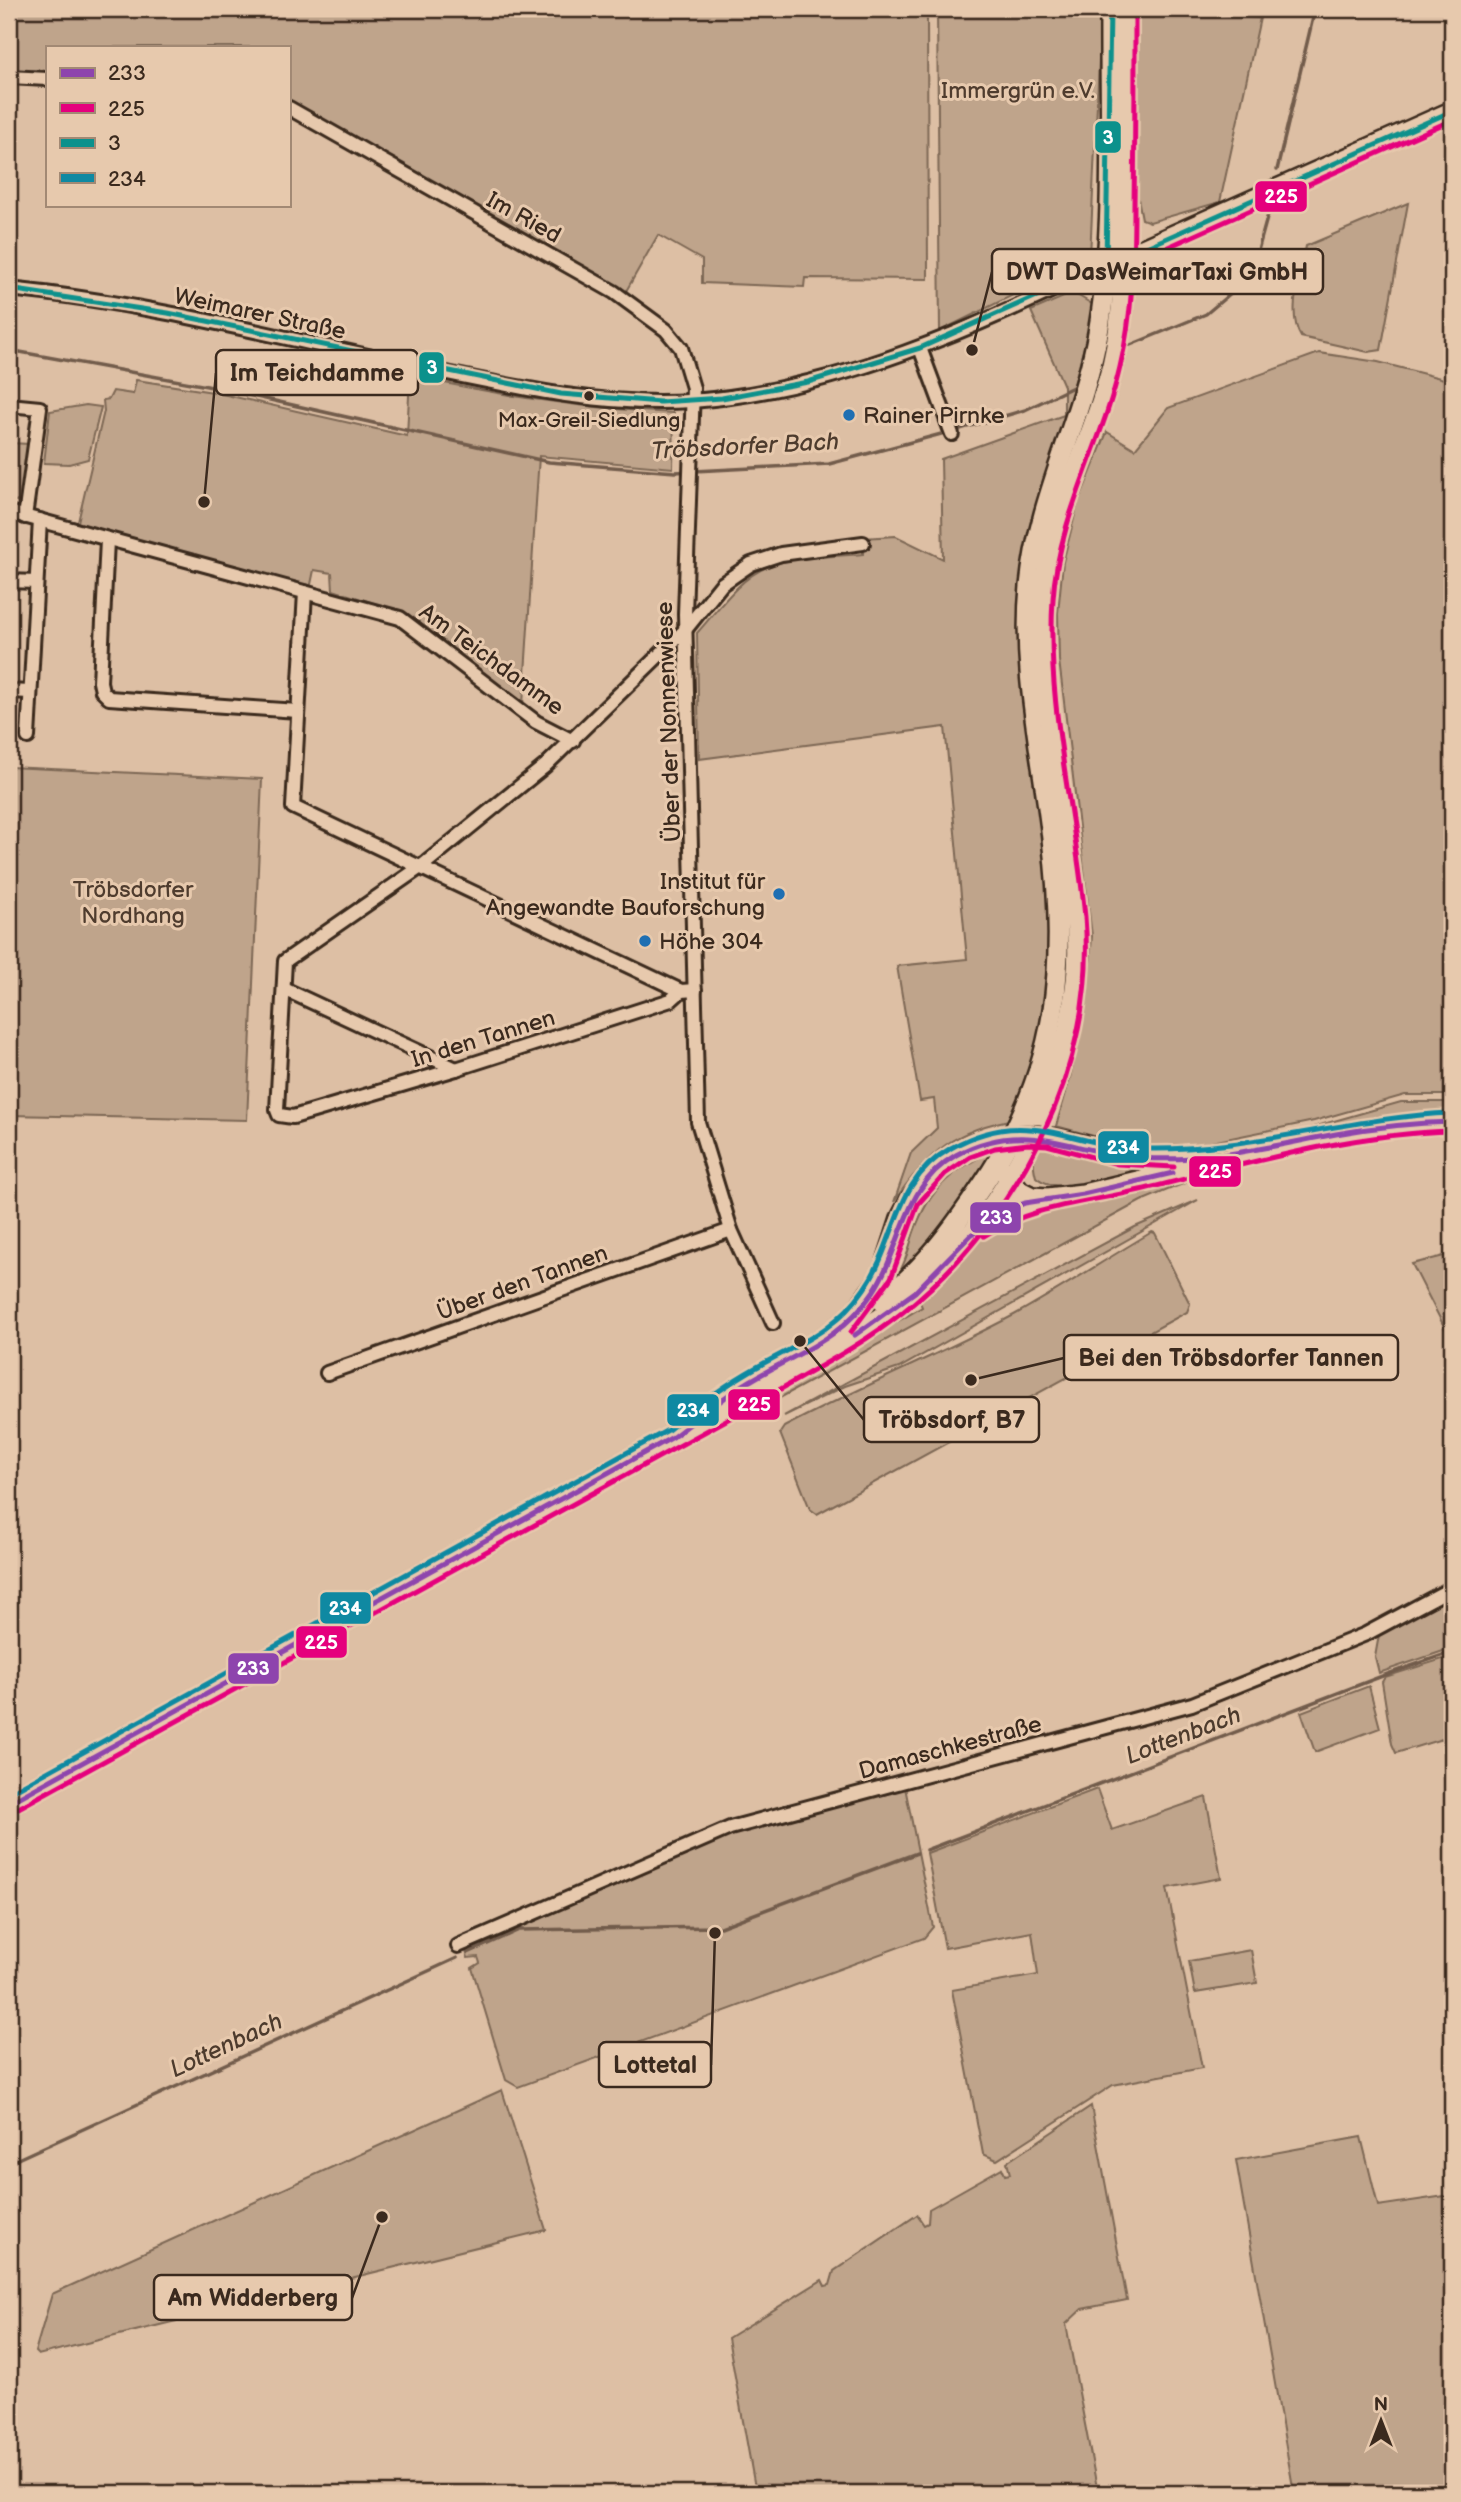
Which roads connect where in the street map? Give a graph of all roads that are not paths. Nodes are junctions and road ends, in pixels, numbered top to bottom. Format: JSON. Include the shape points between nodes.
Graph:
{"nodes":[{"id":1,"x":1110,"y":9,"type":"edge"},
{"id":2,"x":1126,"y":9,"type":"edge"},
{"id":3,"x":9,"y":77,"type":"edge"},
{"id":4,"x":46,"y":79,"type":"edge"},
{"id":5,"x":290,"y":109,"type":"edge"},
{"id":6,"x":1452,"y":111,"type":"edge"},
{"id":7,"x":1125,"y":256,"type":"junction"},
{"id":8,"x":1105,"y":265,"type":"junction"},
{"id":9,"x":9,"y":289,"type":"edge"},
{"id":10,"x":920,"y":348,"type":"junction"},
{"id":11,"x":692,"y":401,"type":"junction"},
{"id":12,"x":9,"y":405,"type":"edge"},
{"id":13,"x":952,"y":434,"type":"dead end"},
{"id":14,"x":9,"y":512,"type":"edge"},
{"id":15,"x":25,"y":517,"type":"junction"},
{"id":16,"x":40,"y":520,"type":"junction"},
{"id":17,"x":107,"y":540,"type":"junction"},
{"id":18,"x":863,"y":543,"type":"dead end"},
{"id":19,"x":9,"y":581,"type":"edge"},
{"id":20,"x":36,"y":582,"type":"junction"},
{"id":21,"x":305,"y":592,"type":"junction"},
{"id":22,"x":685,"y":630,"type":"junction"},
{"id":23,"x":9,"y":691,"type":"edge"},
{"id":24,"x":30,"y":692,"type":"junction"},
{"id":25,"x":298,"y":711,"type":"junction"},
{"id":26,"x":28,"y":737,"type":"dead end"},
{"id":27,"x":573,"y":741,"type":"junction"},
{"id":28,"x":422,"y":866,"type":"junction"},
{"id":29,"x":284,"y":989,"type":"junction"},
{"id":30,"x":695,"y":990,"type":"junction"},
{"id":31,"x":681,"y":991,"type":"junction"},
{"id":32,"x":456,"y":1069,"type":"junction"},
{"id":33,"x":1452,"y":1122,"type":"edge"},
{"id":34,"x":1027,"y":1147,"type":"junction"},
{"id":35,"x":1272,"y":1149,"type":"junction"},
{"id":36,"x":1002,"y":1156,"type":"junction"},
{"id":37,"x":1008,"y":1181,"type":"junction"},
{"id":38,"x":1063,"y":1196,"type":"junction"},
{"id":39,"x":731,"y":1230,"type":"junction"},
{"id":40,"x":971,"y":1235,"type":"junction"},
{"id":41,"x":773,"y":1323,"type":"dead end"},
{"id":42,"x":847,"y":1325,"type":"junction"},
{"id":43,"x":327,"y":1374,"type":"dead end"},
{"id":44,"x":673,"y":1437,"type":"junction"},
{"id":45,"x":1452,"y":1588,"type":"edge"},
{"id":46,"x":9,"y":1803,"type":"edge"},
{"id":47,"x":458,"y":1946,"type":"dead end"}],
"edges":[{"from":1,"to":8,"type":"main road"},
{"from":2,"to":7,"type":"main road"},
{"from":3,"to":4,"type":"street"},
{"from":5,"to":11,"type":"street","name":"Im Ried","via":[[624,299],[666,330],[681,348],[693,388]]},
{"from":6,"to":7,"type":"street"},
{"from":7,"to":8,"type":"street"},
{"from":7,"to":34,"type":"main road","via":[[1112,363],[1063,503],[1045,591],[1043,667],[1068,846],[1077,979],[1049,1104]]},
{"from":8,"to":10,"type":"street","name":"Weimarer Straße"},
{"from":8,"to":36,"type":"main road","via":[[1097,340],[1082,403],[1047,503],[1030,581],[1028,669],[1060,918],[1057,985],[1042,1060]]},
{"from":9,"to":11,"type":"street","name":"Weimarer Straße","via":[[90,301],[538,391],[634,401]]},
{"from":10,"to":11,"type":"street","name":"Weimarer Straße","via":[[803,384]]},
{"from":10,"to":13,"type":"street"},
{"from":11,"to":22,"type":"street","name":"Über der Nonnenwiese"},
{"from":12,"to":15,"type":"street","via":[[40,408]]},
{"from":14,"to":15,"type":"street","name":"Am Teichdamme"},
{"from":15,"to":16,"type":"street","name":"Am Teichdamme"},
{"from":16,"to":17,"type":"street","name":"Am Teichdamme"},
{"from":16,"to":20,"type":"street"},
{"from":17,"to":21,"type":"street","name":"Am Teichdamme"},
{"from":17,"to":25,"type":"street","via":[[100,682],[109,698]]},
{"from":18,"to":22,"type":"street","via":[[781,554],[751,564],[722,584]]},
{"from":19,"to":20,"type":"street"},
{"from":20,"to":24,"type":"street"},
{"from":21,"to":25,"type":"street"},
{"from":21,"to":27,"type":"street","name":"Am Teichdamme","via":[[400,618],[536,722]]},
{"from":22,"to":27,"type":"street"},
{"from":22,"to":30,"type":"street","name":"Über der Nonnenwiese"},
{"from":23,"to":24,"type":"street"},
{"from":24,"to":26,"type":"street"},
{"from":25,"to":28,"type":"street","via":[[293,807]]},
{"from":27,"to":28,"type":"street"},
{"from":28,"to":29,"type":"street","via":[[285,961]]},
{"from":28,"to":31,"type":"street"},
{"from":29,"to":32,"type":"street"},
{"from":29,"to":32,"type":"street","name":"In den Tannen","via":[[279,1115],[293,1117]]},
{"from":30,"to":31,"type":"street","name":"In den Tannen"},
{"from":30,"to":39,"type":"street","name":"Über der Nonnenwiese","via":[[698,1122]]},
{"from":31,"to":32,"type":"street","name":"In den Tannen","via":[[671,1000]]},
{"from":33,"to":35,"type":"street","via":[[1380,1127]]},
{"from":34,"to":37,"type":"main road"},
{"from":34,"to":38,"type":"main road","via":[[1029,1178],[1048,1193]]},
{"from":35,"to":38,"type":"main road"},
{"from":35,"to":42,"type":"main road","bridge":true,"via":[[1145,1158],[1028,1135],[967,1149],[939,1167],[911,1199],[883,1274]]},
{"from":36,"to":37,"type":"main road"},
{"from":36,"to":42,"type":"main road","via":[[947,1238],[923,1265]]},
{"from":37,"to":38,"type":"main road","via":[[1032,1197]]},
{"from":37,"to":40,"type":"main road"},
{"from":38,"to":40,"type":"main road","via":[[1013,1207]]},
{"from":39,"to":41,"type":"street","name":"Über der Nonnenwiese"},
{"from":39,"to":43,"type":"street","name":"Über den Tannen"},
{"from":40,"to":44,"type":"main road","via":[[915,1292],[864,1330]]},
{"from":42,"to":44,"type":"main road","via":[[732,1392]]},
{"from":44,"to":46,"type":"main road"},
{"from":45,"to":47,"type":"street","name":"Damaschkestraße","via":[[1366,1634],[1192,1704],[730,1828]]}]}
